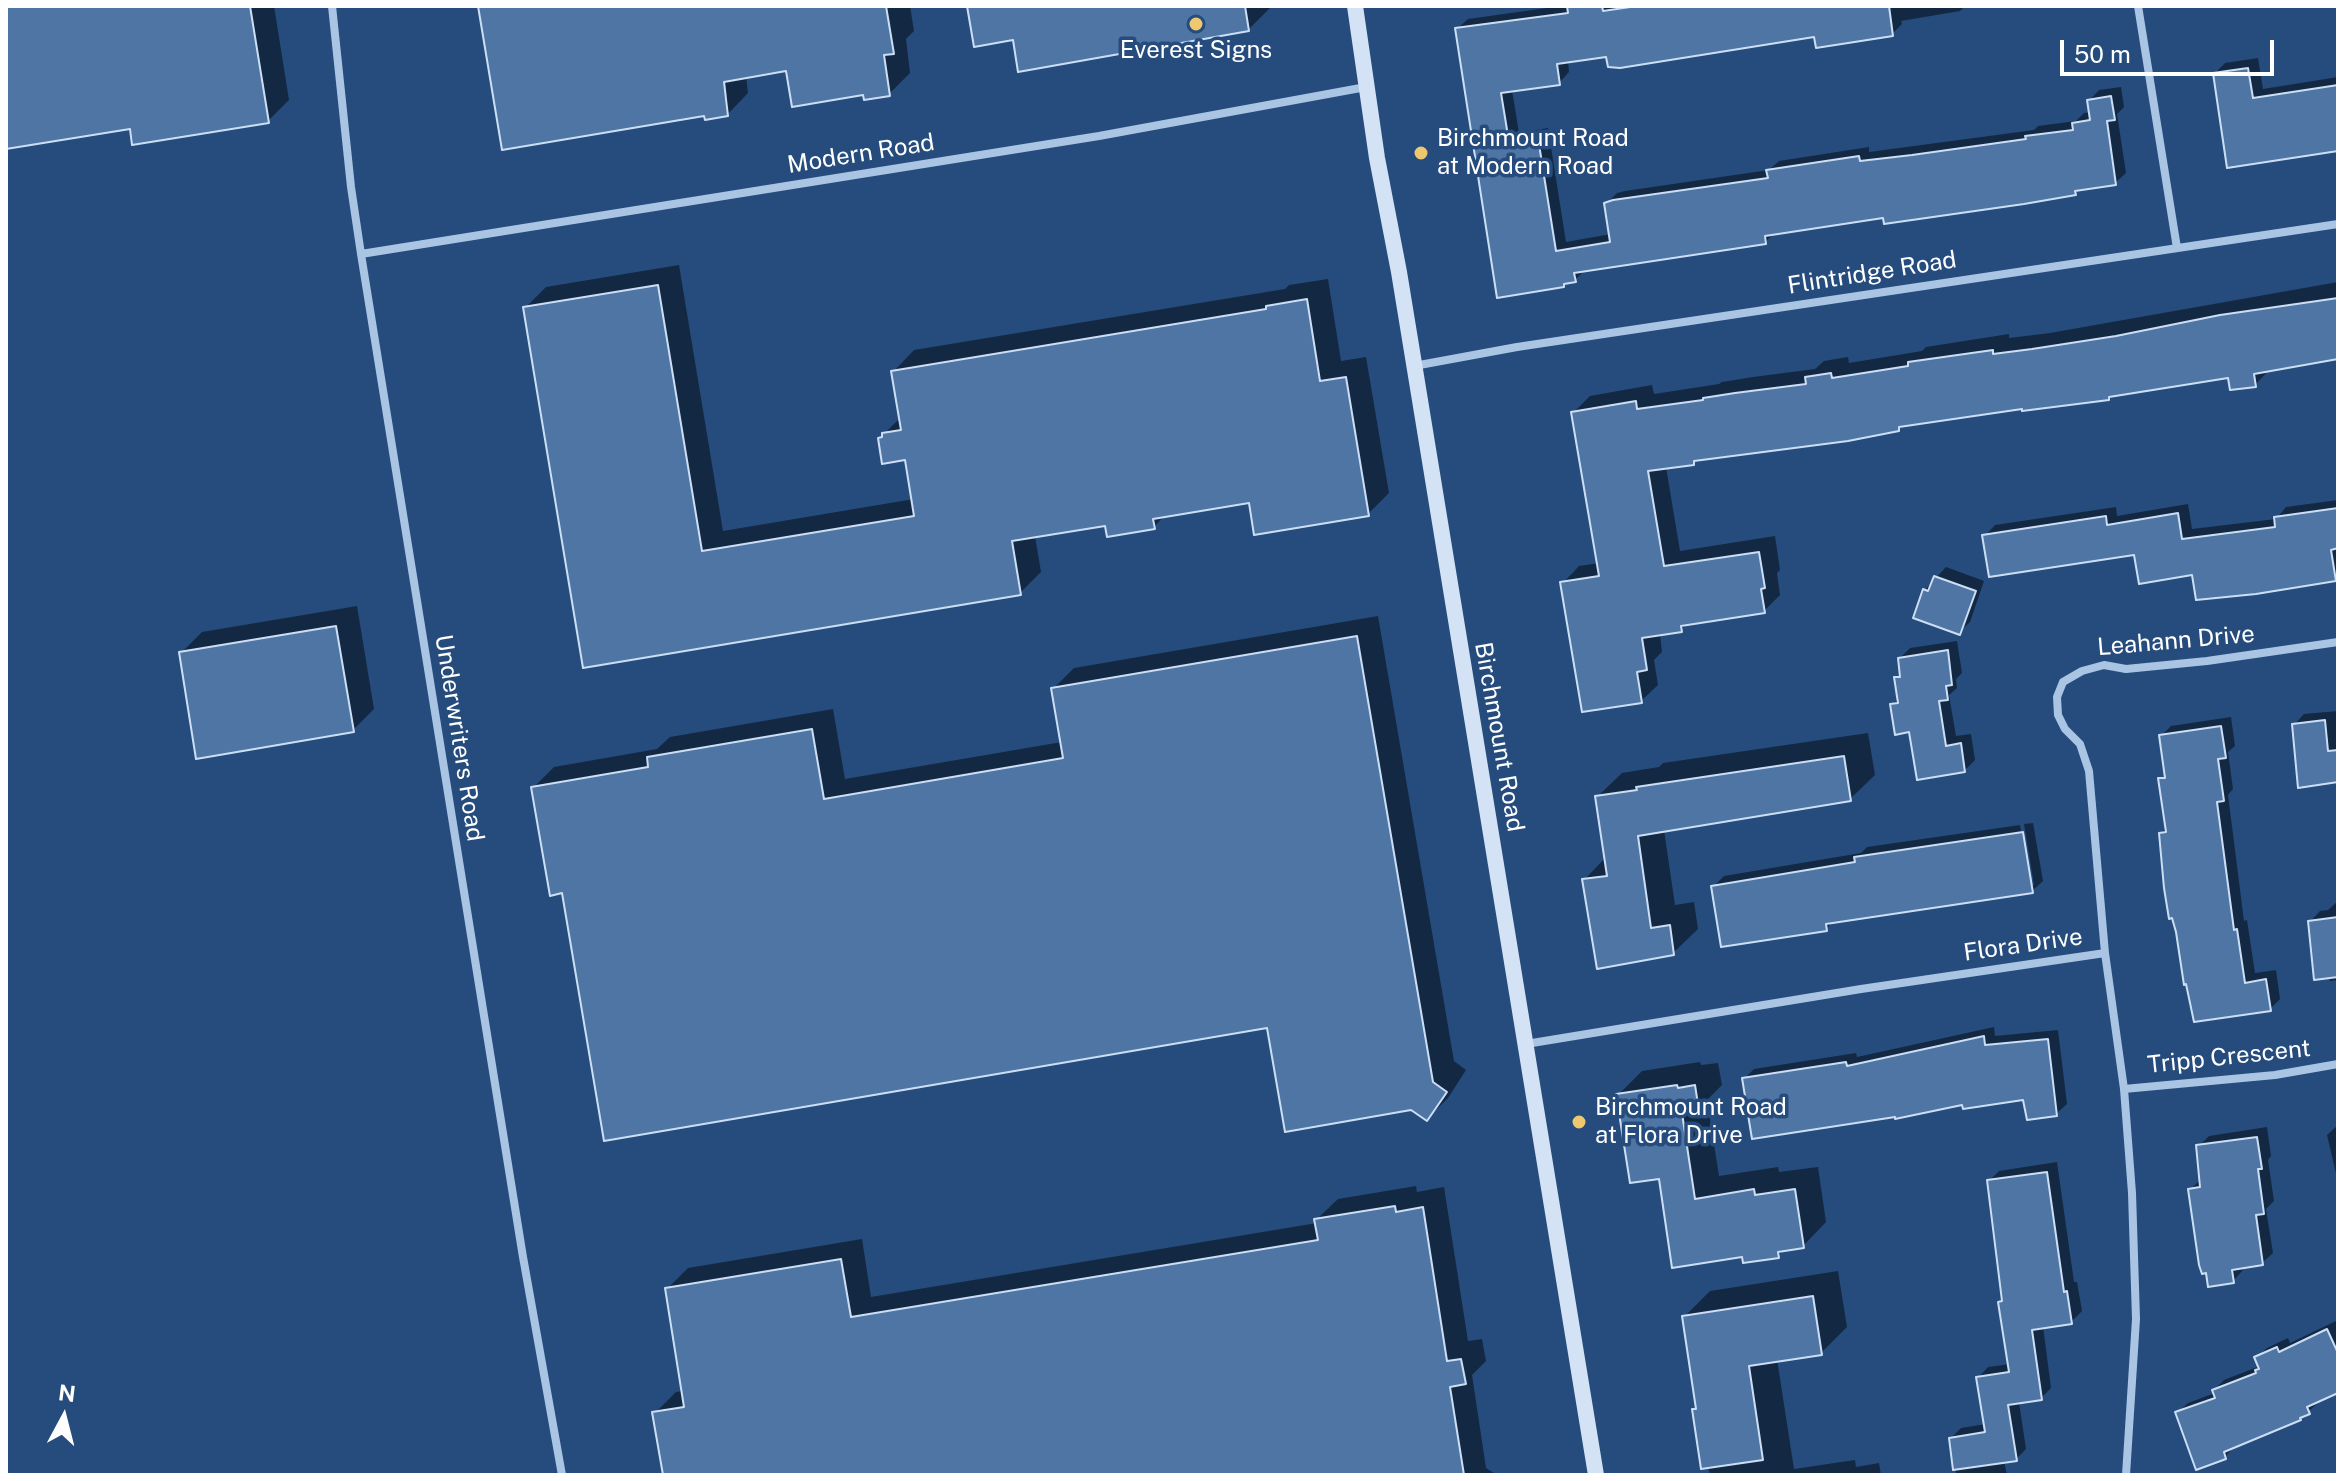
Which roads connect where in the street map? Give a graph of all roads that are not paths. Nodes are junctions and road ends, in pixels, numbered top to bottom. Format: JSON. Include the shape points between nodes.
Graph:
{"nodes":[{"id":1,"x":332,"y":6,"type":"edge"},
{"id":2,"x":1355,"y":6,"type":"edge"},
{"id":3,"x":2138,"y":6,"type":"edge"},
{"id":4,"x":1366,"y":87,"type":"junction"},
{"id":5,"x":2338,"y":224,"type":"edge"},
{"id":6,"x":2177,"y":248,"type":"junction"},
{"id":7,"x":361,"y":254,"type":"junction"},
{"id":8,"x":1412,"y":366,"type":"junction"},
{"id":9,"x":2338,"y":642,"type":"edge"},
{"id":10,"x":2105,"y":953,"type":"junction"},
{"id":11,"x":1525,"y":1044,"type":"junction"},
{"id":12,"x":2338,"y":1064,"type":"edge"},
{"id":13,"x":2124,"y":1089,"type":"junction"},
{"id":14,"x":562,"y":1475,"type":"edge"},
{"id":15,"x":1596,"y":1475,"type":"edge"},
{"id":16,"x":2126,"y":1475,"type":"edge"}],
"edges":[{"from":1,"to":7,"type":"street","name":"Underwriters Road"},
{"from":2,"to":4,"type":"main road","name":"Birchmount Road"},
{"from":3,"to":6,"type":"street"},
{"from":4,"to":7,"type":"street","name":"Modern Road","via":[[1099,136]]},
{"from":4,"to":8,"type":"main road","name":"Birchmount Road"},
{"from":5,"to":6,"type":"street","name":"Flintridge Road"},
{"from":6,"to":8,"type":"street","name":"Flintridge Road"},
{"from":7,"to":14,"type":"street","name":"Underwriters Road"},
{"from":8,"to":11,"type":"main road","name":"Birchmount Road"},
{"from":9,"to":10,"type":"street","name":"Leahann Drive","via":[[2126,669],[2104,665],[2063,682],[2058,715],[2080,744],[2089,771]]},
{"from":10,"to":11,"type":"street","name":"Flora Drive"},
{"from":10,"to":13,"type":"street","name":"Flora Drive"},
{"from":11,"to":15,"type":"main road","name":"Birchmount Road"},
{"from":12,"to":13,"type":"street","name":"Tripp Crescent"},
{"from":13,"to":16,"type":"street","name":"Flora Drive","via":[[2136,1319]]}]}
